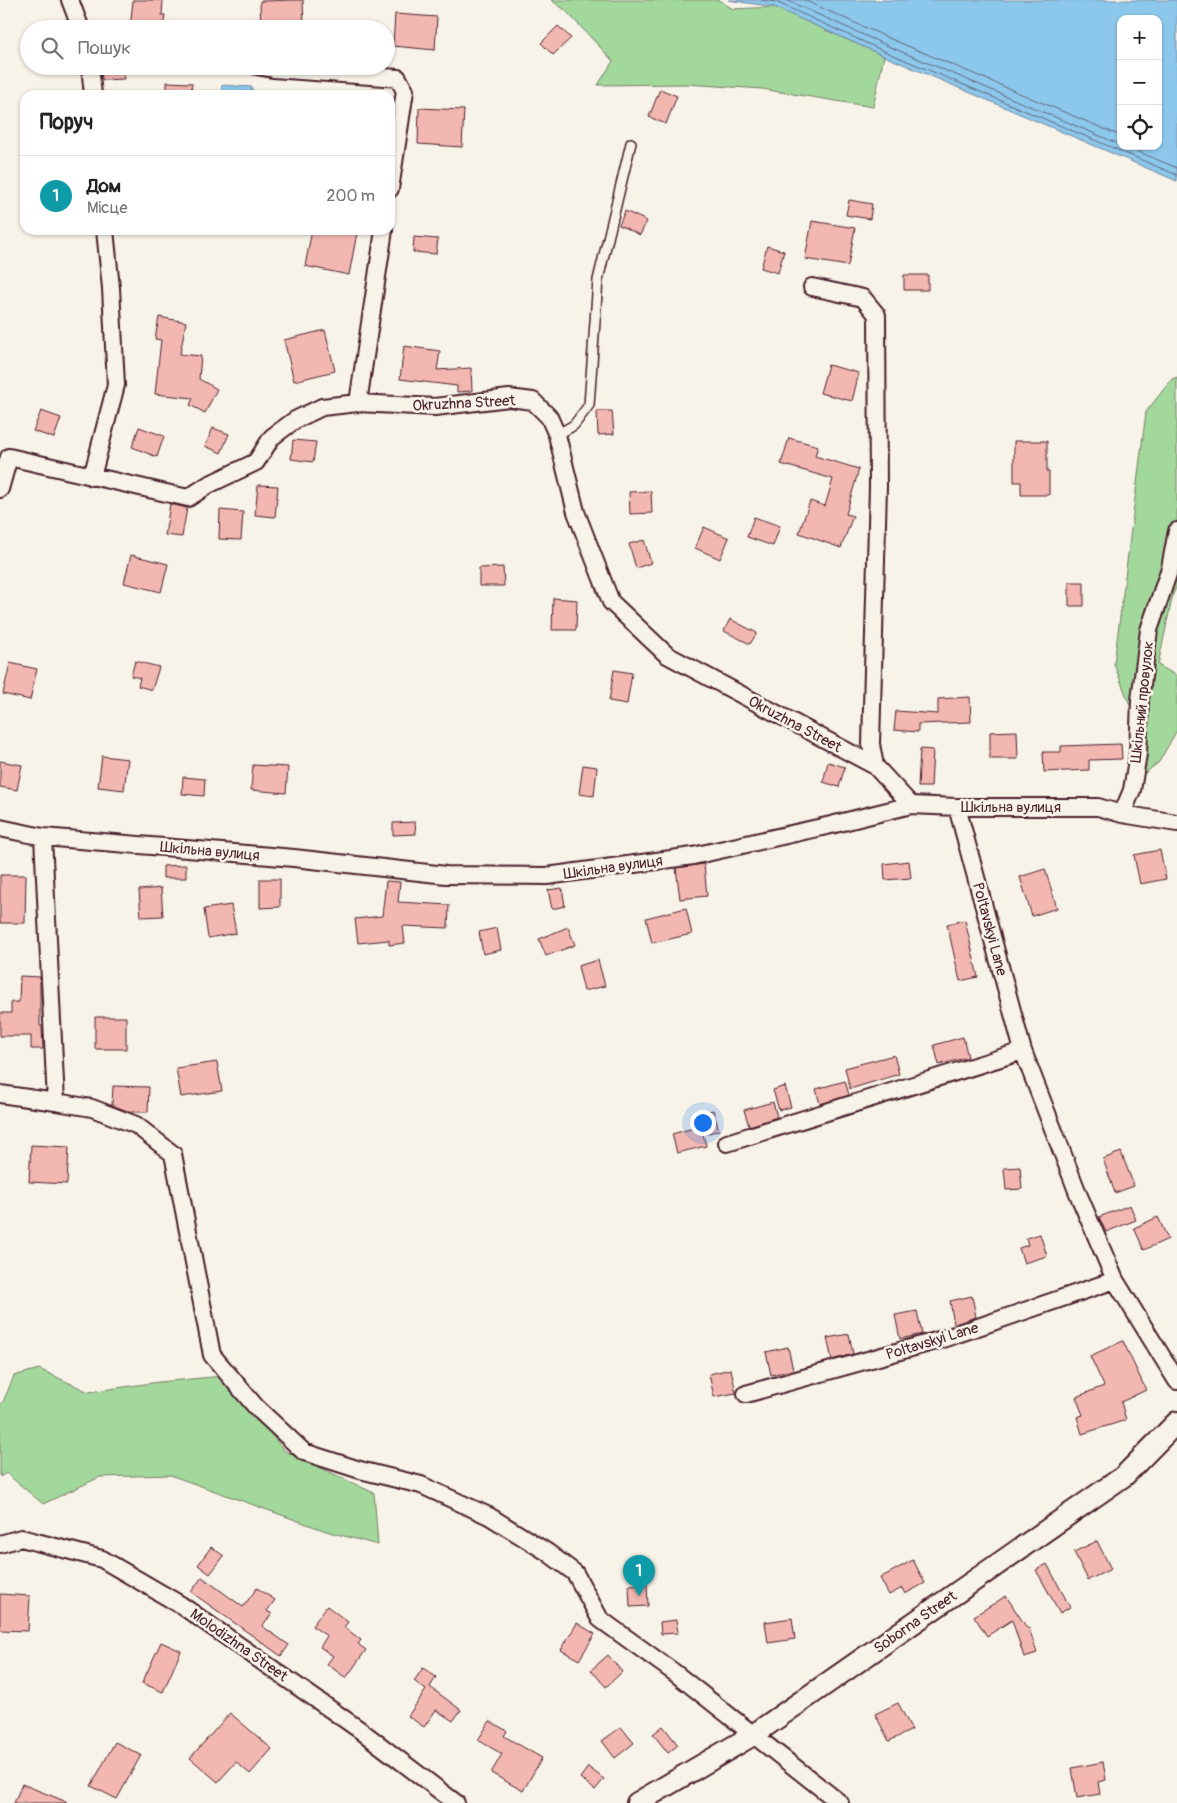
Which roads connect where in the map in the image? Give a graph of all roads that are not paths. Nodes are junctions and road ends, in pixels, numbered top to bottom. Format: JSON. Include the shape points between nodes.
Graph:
{"nodes":[{"id":1,"x":70,"y":0,"type":"edge"},
{"id":2,"x":78,"y":20,"type":"edge"},
{"id":3,"x":91,"y":75,"type":"edge"},
{"id":4,"x":356,"y":75,"type":"edge"},
{"id":5,"x":92,"y":90,"type":"edge"},
{"id":6,"x":631,"y":143,"type":"dead end"},
{"id":7,"x":395,"y":156,"type":"edge"},
{"id":8,"x":106,"y":235,"type":"edge"},
{"id":9,"x":383,"y":235,"type":"edge"},
{"id":10,"x":812,"y":287,"type":"dead end"},
{"id":11,"x":358,"y":403,"type":"junction"},
{"id":12,"x":558,"y":435,"type":"junction"},
{"id":13,"x":4,"y":456,"type":"edge"},
{"id":14,"x":92,"y":477,"type":"junction"},
{"id":15,"x":0,"y":488,"type":"edge"},
{"id":16,"x":1177,"y":531,"type":"edge"},
{"id":17,"x":875,"y":766,"type":"junction"},
{"id":18,"x":911,"y":805,"type":"junction"},
{"id":19,"x":957,"y":807,"type":"junction"},
{"id":20,"x":1122,"y":814,"type":"junction"},
{"id":21,"x":1177,"y":823,"type":"edge"},
{"id":22,"x":0,"y":828,"type":"edge"},
{"id":23,"x":43,"y":837,"type":"junction"},
{"id":24,"x":1023,"y":1051,"type":"junction"},
{"id":25,"x":0,"y":1094,"type":"edge"},
{"id":26,"x":56,"y":1102,"type":"junction"},
{"id":27,"x":727,"y":1143,"type":"dead end"},
{"id":28,"x":1115,"y":1280,"type":"junction"},
{"id":29,"x":1177,"y":1381,"type":"edge"},
{"id":30,"x":746,"y":1394,"type":"dead end"},
{"id":31,"x":1177,"y":1422,"type":"edge"},
{"id":32,"x":0,"y":1544,"type":"edge"},
{"id":33,"x":754,"y":1736,"type":"junction"},
{"id":34,"x":456,"y":1803,"type":"edge"},
{"id":35,"x":637,"y":1803,"type":"edge"},
{"id":36,"x":840,"y":1803,"type":"edge"}],
"edges":[{"from":1,"to":2,"type":"street"},
{"from":3,"to":5,"type":"street"},
{"from":4,"to":7,"type":"street","via":[[398,78],[405,91]]},
{"from":6,"to":12,"type":"lane","via":[[598,280],[589,406],[574,425]]},
{"from":8,"to":14,"type":"street","via":[[116,385]]},
{"from":9,"to":11,"type":"street"},
{"from":10,"to":17,"type":"street","via":[[863,298],[877,315],[878,487],[871,744]]},
{"from":11,"to":12,"type":"street","name":"Okruzhna Street","via":[[435,407],[509,398],[533,402],[549,417]]},
{"from":11,"to":14,"type":"street","name":"Okruzhna Street","via":[[322,407],[295,420],[272,436],[256,462],[188,498]]},
{"from":12,"to":17,"type":"street","name":"Okruzhna Street","via":[[576,512],[612,602],[668,655]]},
{"from":13,"to":14,"type":"street","name":"Okruzhna Street"},
{"from":13,"to":15,"type":"street","name":"Okruzhna Street"},
{"from":16,"to":20,"type":"street","name":"Шкільний провулок","via":[[1170,568],[1149,630],[1140,700],[1138,754],[1132,790]]},
{"from":17,"to":18,"type":"street"},
{"from":18,"to":19,"type":"street","name":"Шкільна вулиця"},
{"from":18,"to":23,"type":"street","name":"Шкільна вулиця","via":[[693,856],[547,876],[446,875],[294,858]]},
{"from":19,"to":20,"type":"street","name":"Шкільна вулиця","via":[[1098,807]]},
{"from":19,"to":24,"type":"street","name":"Poltavskyi Lane"},
{"from":20,"to":21,"type":"street","name":"Шкільна вулиця"},
{"from":22,"to":23,"type":"street","name":"Шкільна вулиця"},
{"from":23,"to":26,"type":"street"},
{"from":24,"to":27,"type":"street"},
{"from":24,"to":28,"type":"street","name":"Poltavskyi Lane"},
{"from":25,"to":26,"type":"street"},
{"from":26,"to":33,"type":"street","via":[[92,1108],[136,1125],[173,1154],[212,1355],[256,1407],[304,1452],[421,1485],[489,1516],[547,1552],[575,1574],[600,1619],[675,1672]]},
{"from":28,"to":29,"type":"street","name":"Poltavskyi Lane"},
{"from":28,"to":30,"type":"street","name":"Poltavskyi Lane","via":[[943,1339]]},
{"from":31,"to":33,"type":"street","name":"Soborna Street","via":[[1124,1476]]},
{"from":32,"to":34,"type":"street","name":"Molodizhna Street","via":[[21,1538],[102,1560],[181,1605],[360,1730]]},
{"from":33,"to":35,"type":"street","name":"Soborna Street"},
{"from":33,"to":36,"type":"street"}]}
